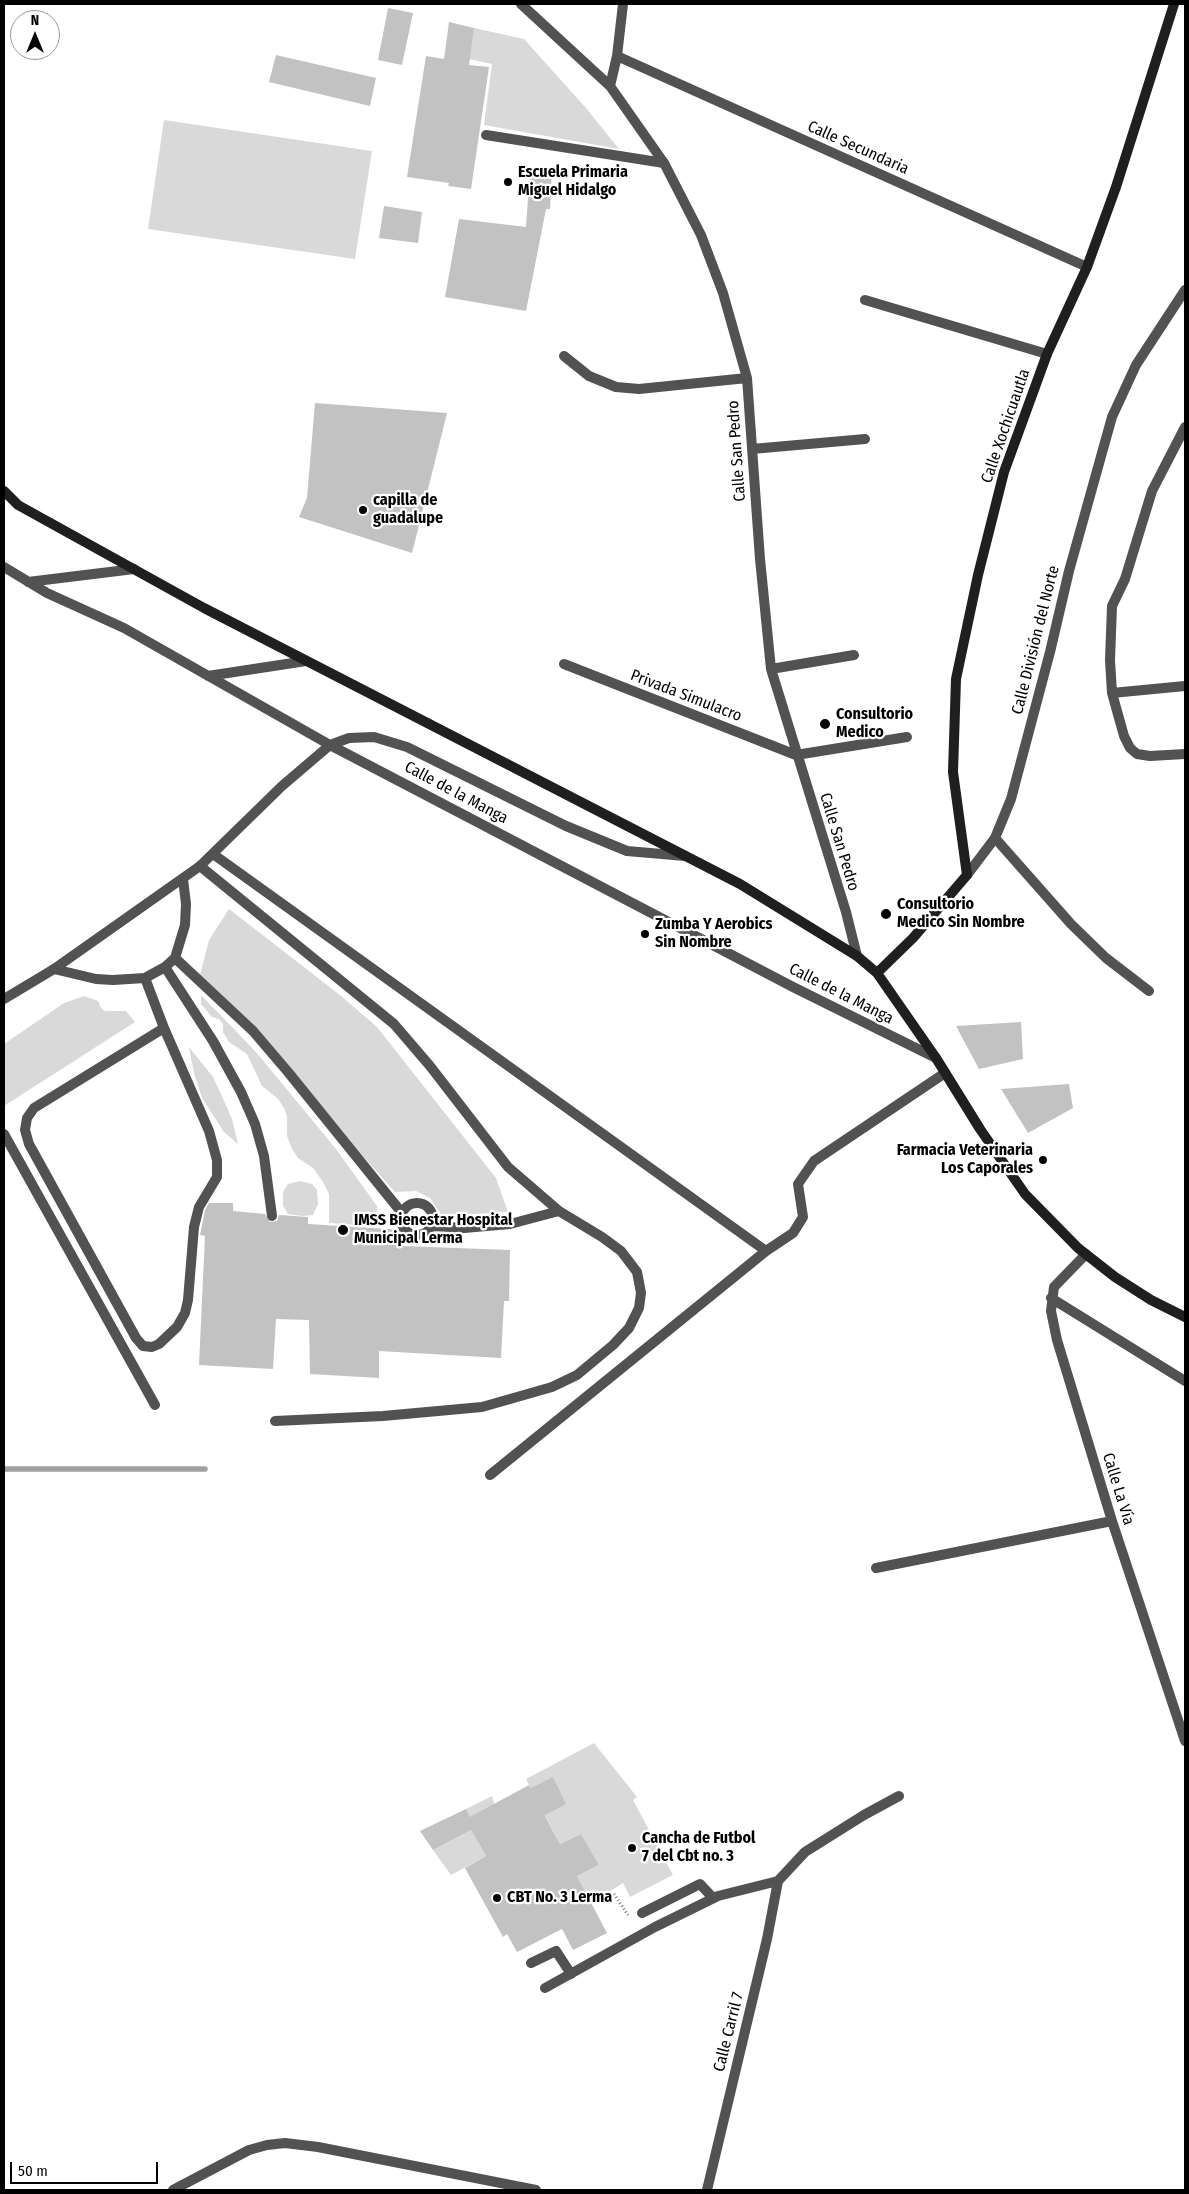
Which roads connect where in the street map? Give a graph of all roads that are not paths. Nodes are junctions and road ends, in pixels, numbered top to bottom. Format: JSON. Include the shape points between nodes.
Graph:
{"nodes":[{"id":1,"x":521,"y":4,"type":"edge"},
{"id":2,"x":623,"y":4,"type":"edge"},
{"id":3,"x":1174,"y":4,"type":"edge"},
{"id":4,"x":617,"y":56,"type":"junction"},
{"id":5,"x":610,"y":86,"type":"junction"},
{"id":6,"x":486,"y":134,"type":"dead end"},
{"id":7,"x":664,"y":163,"type":"junction"},
{"id":8,"x":1087,"y":267,"type":"junction"},
{"id":9,"x":1185,"y":290,"type":"edge"},
{"id":10,"x":865,"y":300,"type":"dead end"},
{"id":11,"x":1047,"y":354,"type":"junction"},
{"id":12,"x":564,"y":356,"type":"dead end"},
{"id":13,"x":747,"y":378,"type":"junction"},
{"id":14,"x":1185,"y":427,"type":"edge"},
{"id":15,"x":864,"y":439,"type":"dead end"},
{"id":16,"x":752,"y":449,"type":"junction"},
{"id":17,"x":4,"y":492,"type":"edge"},
{"id":18,"x":4,"y":568,"type":"edge"},
{"id":19,"x":134,"y":569,"type":"junction"},
{"id":20,"x":28,"y":582,"type":"junction"},
{"id":21,"x":854,"y":655,"type":"dead end"},
{"id":22,"x":306,"y":661,"type":"junction"},
{"id":23,"x":564,"y":664,"type":"dead end"},
{"id":24,"x":771,"y":669,"type":"junction"},
{"id":25,"x":208,"y":676,"type":"junction"},
{"id":26,"x":1185,"y":686,"type":"edge"},
{"id":27,"x":1112,"y":693,"type":"junction"},
{"id":28,"x":907,"y":737,"type":"dead end"},
{"id":29,"x":330,"y":745,"type":"junction"},
{"id":30,"x":1185,"y":754,"type":"edge"},
{"id":31,"x":796,"y":755,"type":"junction"},
{"id":32,"x":995,"y":838,"type":"junction"},
{"id":33,"x":212,"y":854,"type":"junction"},
{"id":34,"x":685,"y":856,"type":"junction"},
{"id":35,"x":200,"y":866,"type":"junction"},
{"id":36,"x":967,"y":875,"type":"junction"},
{"id":37,"x":183,"y":879,"type":"junction"},
{"id":38,"x":857,"y":956,"type":"junction"},
{"id":39,"x":175,"y":958,"type":"junction"},
{"id":40,"x":165,"y":967,"type":"junction"},
{"id":41,"x":54,"y":969,"type":"junction"},
{"id":42,"x":877,"y":972,"type":"junction"},
{"id":43,"x":145,"y":978,"type":"junction"},
{"id":44,"x":1150,"y":991,"type":"dead end"},
{"id":45,"x":4,"y":999,"type":"edge"},
{"id":46,"x":164,"y":1028,"type":"junction"},
{"id":47,"x":936,"y":1058,"type":"junction"},
{"id":48,"x":945,"y":1073,"type":"junction"},
{"id":49,"x":4,"y":1134,"type":"edge"},
{"id":50,"x":559,"y":1211,"type":"junction"},
{"id":51,"x":402,"y":1213,"type":"junction"},
{"id":52,"x":272,"y":1216,"type":"dead end"},
{"id":53,"x":431,"y":1226,"type":"junction"},
{"id":54,"x":766,"y":1251,"type":"junction"},
{"id":55,"x":1086,"y":1254,"type":"junction"},
{"id":56,"x":1051,"y":1298,"type":"junction"},
{"id":57,"x":1185,"y":1317,"type":"edge"},
{"id":58,"x":1185,"y":1381,"type":"edge"},
{"id":59,"x":154,"y":1405,"type":"dead end"},
{"id":60,"x":275,"y":1421,"type":"dead end"},
{"id":61,"x":490,"y":1475,"type":"dead end"},
{"id":62,"x":1112,"y":1522,"type":"junction"},
{"id":63,"x":876,"y":1568,"type":"dead end"},
{"id":64,"x":1185,"y":1741,"type":"edge"},
{"id":65,"x":899,"y":1796,"type":"dead end"},
{"id":66,"x":778,"y":1881,"type":"junction"},
{"id":67,"x":713,"y":1898,"type":"junction"},
{"id":68,"x":642,"y":1913,"type":"dead end"},
{"id":69,"x":532,"y":1963,"type":"dead end"},
{"id":70,"x":571,"y":1974,"type":"junction"},
{"id":71,"x":545,"y":1988,"type":"dead end"},
{"id":72,"x":174,"y":2190,"type":"edge"},
{"id":73,"x":536,"y":2190,"type":"edge"},
{"id":74,"x":707,"y":2190,"type":"edge"}],
"edges":[{"from":1,"to":5,"type":"street","name":"Calle San Pedro"},
{"from":2,"to":4,"type":"street"},
{"from":3,"to":8,"type":"main road","name":"Calle Xochicuautla"},
{"from":4,"to":5,"type":"street"},
{"from":4,"to":8,"type":"street","name":"Calle Secundaria"},
{"from":5,"to":7,"type":"street","name":"Calle San Pedro"},
{"from":6,"to":7,"type":"street"},
{"from":7,"to":13,"type":"street","name":"Calle San Pedro","via":[[701,235],[724,293]]},
{"from":8,"to":11,"type":"main road","name":"Calle Xochicuautla"},
{"from":9,"to":32,"type":"street","name":"Calle División del Norte","via":[[1136,365],[1112,417],[1011,799]]},
{"from":10,"to":11,"type":"street"},
{"from":11,"to":36,"type":"main road","name":"Calle Xochicuautla","via":[[1004,472],[956,679],[954,772]]},
{"from":12,"to":13,"type":"street","via":[[588,376],[616,387],[639,389]]},
{"from":13,"to":16,"type":"street","name":"Calle San Pedro"},
{"from":14,"to":27,"type":"street","via":[[1152,491],[1125,579],[1112,606]]},
{"from":15,"to":16,"type":"street"},
{"from":16,"to":24,"type":"street","name":"Calle San Pedro"},
{"from":17,"to":19,"type":"main road","via":[[18,505]]},
{"from":18,"to":20,"type":"street","name":"Calle de la Manga"},
{"from":19,"to":20,"type":"street"},
{"from":19,"to":22,"type":"main road"},
{"from":20,"to":25,"type":"street","name":"Calle de la Manga","via":[[124,628]]},
{"from":21,"to":24,"type":"street"},
{"from":22,"to":25,"type":"street"},
{"from":22,"to":34,"type":"main road"},
{"from":23,"to":31,"type":"street","name":"Privada Simulacro"},
{"from":24,"to":31,"type":"street","name":"Calle San Pedro"},
{"from":25,"to":29,"type":"street","name":"Calle de la Manga"},
{"from":26,"to":27,"type":"street"},
{"from":27,"to":30,"type":"street","via":[[1124,736],[1137,754]]},
{"from":28,"to":31,"type":"street"},
{"from":29,"to":33,"type":"street"},
{"from":29,"to":34,"type":"street","via":[[349,738],[374,737],[407,747],[566,826],[627,851]]},
{"from":29,"to":47,"type":"street","name":"Calle de la Manga"},
{"from":31,"to":38,"type":"street","name":"Calle San Pedro"},
{"from":32,"to":36,"type":"street","name":"Calle División del Norte"},
{"from":32,"to":44,"type":"street","via":[[1071,924],[1106,958]]},
{"from":33,"to":35,"type":"street"},
{"from":33,"to":54,"type":"street"},
{"from":34,"to":38,"type":"main road","via":[[740,884]]},
{"from":35,"to":37,"type":"street"},
{"from":35,"to":50,"type":"street","via":[[394,1024],[508,1167]]},
{"from":36,"to":42,"type":"main road","name":"Calle División del Norte","via":[[913,938]]},
{"from":37,"to":39,"type":"street","via":[[185,925]]},
{"from":37,"to":41,"type":"street"},
{"from":38,"to":42,"type":"main road"},
{"from":39,"to":40,"type":"street"},
{"from":39,"to":51,"type":"street","via":[[253,1031]]},
{"from":40,"to":43,"type":"street"},
{"from":40,"to":52,"type":"street","via":[[213,1040],[241,1092],[264,1156]]},
{"from":41,"to":43,"type":"street","via":[[96,979]]},
{"from":41,"to":45,"type":"street"},
{"from":42,"to":47,"type":"main road"},
{"from":43,"to":46,"type":"street"},
{"from":46,"to":46,"type":"street","via":[[34,1108],[27,1118],[25,1130],[29,1144],[143,1346],[160,1344],[177,1327],[185,1313],[194,1226],[199,1207],[217,1177],[218,1160],[209,1131]]},
{"from":47,"to":48,"type":"main road"},
{"from":48,"to":54,"type":"street","via":[[814,1161],[798,1184],[803,1217],[793,1233]]},
{"from":48,"to":55,"type":"main road","via":[[1025,1194]]},
{"from":49,"to":59,"type":"street"},
{"from":50,"to":53,"type":"street","via":[[510,1224],[456,1228]]},
{"from":50,"to":60,"type":"street","via":[[621,1251],[637,1272],[641,1293],[639,1308],[629,1328],[576,1376],[552,1387],[482,1407]]},
{"from":51,"to":53,"type":"street","via":[[402,1227],[414,1235],[427,1231]]},
{"from":51,"to":53,"type":"street","via":[[406,1207],[420,1204],[431,1212]]},
{"from":54,"to":61,"type":"street"},
{"from":55,"to":56,"type":"street","via":[[1054,1287]]},
{"from":55,"to":57,"type":"main road","via":[[1129,1286]]},
{"from":56,"to":58,"type":"street"},
{"from":56,"to":62,"type":"street","name":"Calle La Vía","via":[[1057,1340]]},
{"from":62,"to":63,"type":"street"},
{"from":62,"to":64,"type":"street","name":"Calle La Vía"},
{"from":65,"to":66,"type":"street","via":[[805,1852]]},
{"from":66,"to":67,"type":"street"},
{"from":66,"to":74,"type":"street","name":"Calle Carril 7"},
{"from":67,"to":68,"type":"street","via":[[700,1884]]},
{"from":67,"to":70,"type":"street"},
{"from":69,"to":70,"type":"street","via":[[556,1951]]},
{"from":70,"to":71,"type":"street"},
{"from":72,"to":73,"type":"street","via":[[249,2150],[285,2143]]}]}
